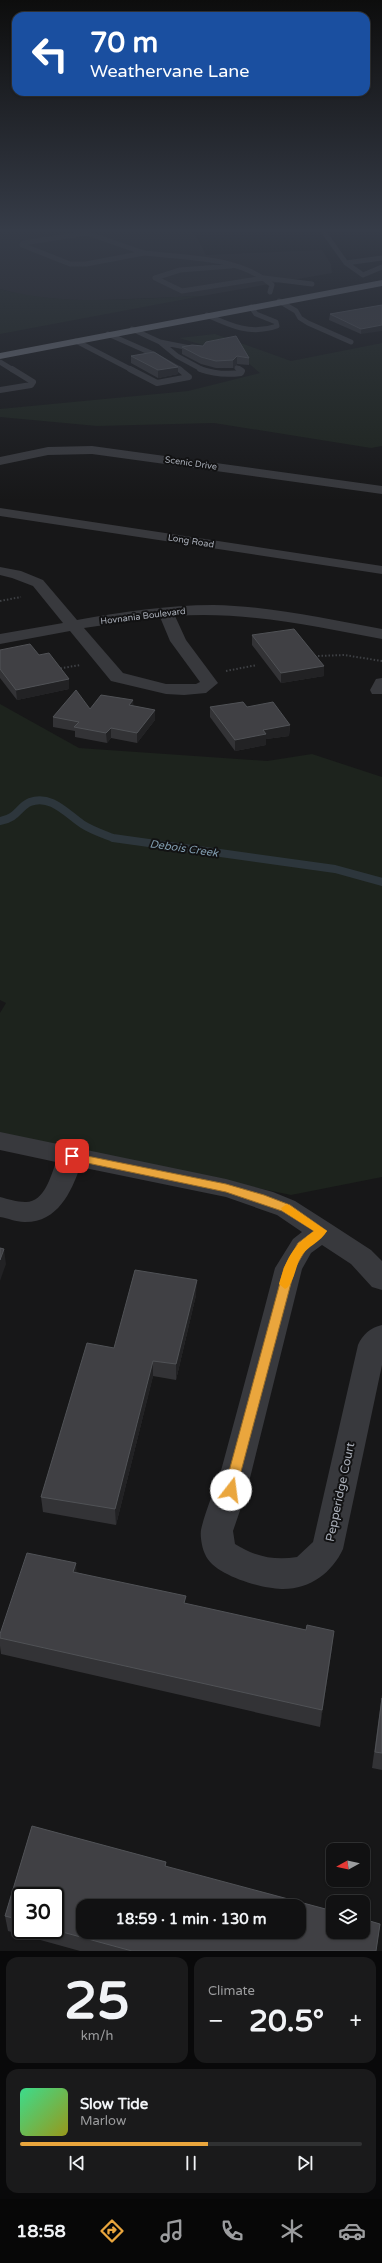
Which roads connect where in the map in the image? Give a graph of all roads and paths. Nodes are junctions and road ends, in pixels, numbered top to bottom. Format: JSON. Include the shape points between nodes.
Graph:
{"nodes":[{"id":1,"x":185,"y":319,"type":"edge"},
{"id":2,"x":216,"y":319,"type":"edge"},
{"id":3,"x":269,"y":319,"type":"edge"},
{"id":4,"x":302,"y":319,"type":"edge"},
{"id":5,"x":132,"y":329,"type":"junction"},
{"id":6,"x":108,"y":334,"type":"junction"},
{"id":7,"x":76,"y":340,"type":"junction"},
{"id":8,"x":160,"y":342,"type":"junction"},
{"id":9,"x":351,"y":342,"type":"dead end"},
{"id":10,"x":202,"y":350,"type":"edge"},
{"id":11,"x":0,"y":356,"type":"edge"},
{"id":12,"x":0,"y":362,"type":"edge"},
{"id":13,"x":237,"y":368,"type":"edge"},
{"id":14,"x":0,"y":390,"type":"edge"},
{"id":15,"x":0,"y":461,"type":"edge"},
{"id":16,"x":382,"y":490,"type":"edge"},
{"id":17,"x":0,"y":512,"type":"edge"},
{"id":18,"x":382,"y":570,"type":"edge"},
{"id":19,"x":0,"y":571,"type":"edge"},
{"id":20,"x":22,"y":597,"type":"dead end"},
{"id":21,"x":0,"y":601,"type":"edge"},
{"id":22,"x":166,"y":612,"type":"junction"},
{"id":23,"x":73,"y":626,"type":"junction"},
{"id":24,"x":382,"y":634,"type":"edge"},
{"id":25,"x":0,"y":639,"type":"edge"},
{"id":26,"x":318,"y":656,"type":"edge"},
{"id":27,"x":382,"y":660,"type":"edge"},
{"id":28,"x":257,"y":665,"type":"dead end"},
{"id":29,"x":76,"y":666,"type":"dead end"},
{"id":30,"x":55,"y":670,"type":"edge"},
{"id":31,"x":230,"y":670,"type":"dead end"},
{"id":32,"x":0,"y":1142,"type":"edge"},
{"id":33,"x":72,"y":1156,"type":"junction"},
{"id":34,"x":0,"y":1207,"type":"edge"},
{"id":35,"x":322,"y":1231,"type":"junction"},
{"id":36,"x":382,"y":1279,"type":"edge"},
{"id":37,"x":382,"y":1336,"type":"edge"}],
"edges":[{"from":1,"to":5,"type":"highway"},
{"from":2,"to":3,"type":"lane","via":[[243,331],[277,326],[276,322]]},
{"from":4,"to":9,"type":"lane"},
{"from":5,"to":6,"type":"highway"},
{"from":5,"to":8,"type":"lane"},
{"from":6,"to":7,"type":"highway"},
{"from":6,"to":7,"type":"lane","via":[[147,352],[189,377],[157,383]]},
{"from":7,"to":11,"type":"highway"},
{"from":8,"to":10,"type":"lane"},
{"from":8,"to":13,"type":"lane","via":[[174,355],[214,375],[241,373],[242,371]]},
{"from":12,"to":14,"type":"lane","via":[[33,382],[31,385]]},
{"from":15,"to":16,"type":"street","name":"Scenic Drive","via":[[48,451],[92,450]]},
{"from":17,"to":18,"type":"street","name":"Long Road"},
{"from":19,"to":23,"type":"street","via":[[38,583]]},
{"from":20,"to":21,"type":"path"},
{"from":22,"to":23,"type":"street","name":"Hovnania Boulevard"},
{"from":22,"to":23,"type":"street","via":[[178,641],[210,683],[207,686],[184,690],[166,689],[117,677]]},
{"from":22,"to":24,"type":"street","name":"Hovnania Boulevard","via":[[240,611]]},
{"from":23,"to":25,"type":"street","name":"Hovnania Boulevard"},
{"from":26,"to":27,"type":"path","via":[[344,655]]},
{"from":28,"to":31,"type":"path"},
{"from":29,"to":30,"type":"path"},
{"from":32,"to":33,"type":"street"},
{"from":33,"to":34,"type":"street","via":[[48,1205],[27,1212]]},
{"from":33,"to":35,"type":"street","via":[[226,1188],[264,1199],[286,1208]]},
{"from":35,"to":36,"type":"street","via":[[361,1257]]},
{"from":35,"to":37,"type":"street","name":"Pepperidge Court","via":[[302,1246],[289,1268],[231,1490],[217,1531],[220,1552],[235,1563],[280,1576],[308,1569],[327,1550],[372,1345]]}]}
